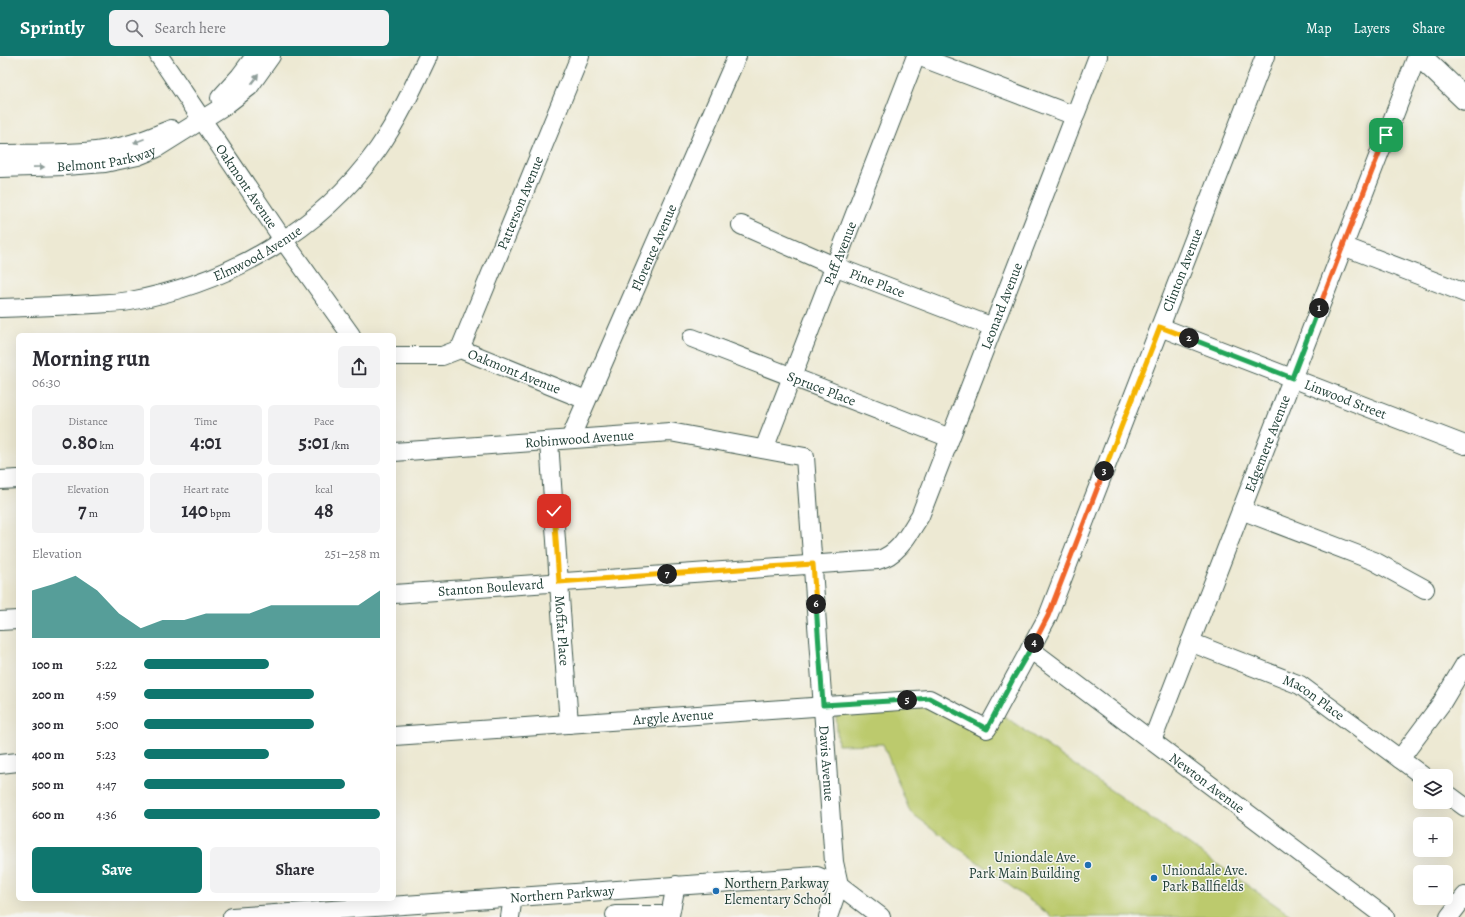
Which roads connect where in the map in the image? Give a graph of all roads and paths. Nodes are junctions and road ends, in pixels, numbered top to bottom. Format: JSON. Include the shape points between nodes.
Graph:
{"nodes":[{"id":1,"x":159,"y":56,"type":"edge"},
{"id":2,"x":255,"y":56,"type":"edge"},
{"id":3,"x":271,"y":56,"type":"edge"},
{"id":4,"x":428,"y":56,"type":"edge"},
{"id":5,"x":580,"y":56,"type":"edge"},
{"id":6,"x":737,"y":56,"type":"edge"},
{"id":7,"x":917,"y":56,"type":"edge"},
{"id":8,"x":1098,"y":56,"type":"edge"},
{"id":9,"x":1265,"y":56,"type":"edge"},
{"id":10,"x":1417,"y":56,"type":"edge"},
{"id":11,"x":1420,"y":56,"type":"edge"},
{"id":12,"x":1465,"y":99,"type":"edge"},
{"id":13,"x":1075,"y":116,"type":"junction"},
{"id":14,"x":202,"y":118,"type":"junction"},
{"id":15,"x":0,"y":154,"type":"edge"},
{"id":16,"x":65,"y":159,"type":"junction"},
{"id":17,"x":0,"y":168,"type":"edge"},
{"id":18,"x":742,"y":225,"type":"dead end"},
{"id":19,"x":284,"y":241,"type":"junction"},
{"id":20,"x":1343,"y":246,"type":"junction"},
{"id":21,"x":834,"y":266,"type":"junction"},
{"id":22,"x":1465,"y":293,"type":"edge"},
{"id":23,"x":0,"y":308,"type":"edge"},
{"id":24,"x":993,"y":327,"type":"junction"},
{"id":25,"x":1160,"y":327,"type":"junction"},
{"id":26,"x":350,"y":333,"type":"edge"},
{"id":27,"x":692,"y":338,"type":"dead end"},
{"id":28,"x":460,"y":349,"type":"junction"},
{"id":29,"x":396,"y":356,"type":"edge"},
{"id":30,"x":791,"y":377,"type":"junction"},
{"id":31,"x":1292,"y":378,"type":"junction"},
{"id":32,"x":586,"y":400,"type":"junction"},
{"id":33,"x":950,"y":438,"type":"junction"},
{"id":34,"x":570,"y":439,"type":"junction"},
{"id":35,"x":550,"y":442,"type":"junction"},
{"id":36,"x":1465,"y":445,"type":"edge"},
{"id":37,"x":764,"y":450,"type":"junction"},
{"id":38,"x":396,"y":452,"type":"edge"},
{"id":39,"x":16,"y":479,"type":"edge"},
{"id":40,"x":0,"y":480,"type":"edge"},
{"id":41,"x":1241,"y":510,"type":"junction"},
{"id":42,"x":896,"y":551,"type":"joint"},
{"id":43,"x":813,"y":564,"type":"junction"},
{"id":44,"x":559,"y":582,"type":"junction"},
{"id":45,"x":1425,"y":589,"type":"dead end"},
{"id":46,"x":396,"y":594,"type":"edge"},
{"id":47,"x":16,"y":620,"type":"edge"},
{"id":48,"x":0,"y":622,"type":"edge"},
{"id":49,"x":1190,"y":642,"type":"junction"},
{"id":50,"x":1030,"y":649,"type":"junction"},
{"id":51,"x":1465,"y":664,"type":"edge"},
{"id":52,"x":823,"y":705,"type":"junction"},
{"id":53,"x":950,"y":710,"type":"joint"},
{"id":54,"x":569,"y":724,"type":"junction"},
{"id":55,"x":396,"y":736,"type":"edge"},
{"id":56,"x":1152,"y":741,"type":"junction"},
{"id":57,"x":1400,"y":759,"type":"junction"},
{"id":58,"x":16,"y":762,"type":"edge"},
{"id":59,"x":0,"y":764,"type":"edge"},
{"id":60,"x":1414,"y":769,"type":"edge"},
{"id":61,"x":1453,"y":798,"type":"edge"},
{"id":62,"x":1465,"y":807,"type":"edge"},
{"id":63,"x":676,"y":885,"type":"junction"},
{"id":64,"x":839,"y":885,"type":"junction"},
{"id":65,"x":1465,"y":896,"type":"edge"},
{"id":66,"x":513,"y":897,"type":"junction"},
{"id":67,"x":308,"y":914,"type":"edge"},
{"id":68,"x":616,"y":915,"type":"dead end"},
{"id":69,"x":232,"y":917,"type":"edge"},
{"id":70,"x":510,"y":917,"type":"edge"},
{"id":71,"x":828,"y":917,"type":"edge"},
{"id":72,"x":881,"y":917,"type":"edge"},
{"id":73,"x":1385,"y":917,"type":"edge"},
{"id":74,"x":1449,"y":917,"type":"edge"}],
"edges":[{"from":1,"to":14,"type":"street","name":"Oakmont Avenue"},
{"from":2,"to":14,"type":"street","name":"Belmont Parkway"},
{"from":14,"to":3,"type":"street","name":"Belmont Parkway","one_way":true,"via":[[227,104],[249,87]]},
{"from":4,"to":19,"type":"street","name":"Elmwood Avenue","via":[[409,97],[378,149],[347,186]]},
{"from":5,"to":28,"type":"street","name":"Patterson Avenue"},
{"from":6,"to":32,"type":"street","name":"Florence Avenue"},
{"from":7,"to":13,"type":"street"},
{"from":7,"to":21,"type":"street","name":"Paff Avenue"},
{"from":8,"to":13,"type":"street","name":"Leonard Avenue"},
{"from":9,"to":25,"type":"street","name":"Clinton Avenue"},
{"from":10,"to":20,"type":"street","name":"Edgemere Avenue"},
{"from":11,"to":12,"type":"main road"},
{"from":13,"to":24,"type":"street","name":"Leonard Avenue"},
{"from":14,"to":16,"type":"street","name":"Belmont Parkway","via":[[133,144]]},
{"from":14,"to":19,"type":"street","name":"Oakmont Avenue"},
{"from":15,"to":16,"type":"street","name":"Belmont Parkway"},
{"from":17,"to":16,"type":"street","name":"Belmont Parkway","one_way":true},
{"from":18,"to":21,"type":"street","name":"Pine Place"},
{"from":19,"to":23,"type":"street","name":"Elmwood Avenue","via":[[255,258],[186,288],[128,302]]},
{"from":19,"to":26,"type":"street","name":"Oakmont Avenue"},
{"from":20,"to":22,"type":"street"},
{"from":20,"to":31,"type":"street","name":"Edgemere Avenue"},
{"from":21,"to":24,"type":"street","name":"Pine Place"},
{"from":21,"to":30,"type":"street","name":"Paff Avenue"},
{"from":24,"to":33,"type":"street","name":"Leonard Avenue"},
{"from":25,"to":31,"type":"street","name":"Linwood Street"},
{"from":25,"to":50,"type":"street","name":"Clinton Avenue","via":[[1048,616]]},
{"from":27,"to":30,"type":"street","name":"Spruce Place"},
{"from":28,"to":29,"type":"street","name":"Oakmont Avenue","via":[[442,356]]},
{"from":28,"to":32,"type":"street","name":"Oakmont Avenue"},
{"from":30,"to":33,"type":"street","name":"Spruce Place"},
{"from":30,"to":37,"type":"street","name":"Paff Avenue"},
{"from":31,"to":36,"type":"street","name":"Linwood Street"},
{"from":31,"to":41,"type":"street","name":"Edgemere Avenue"},
{"from":32,"to":34,"type":"street","name":"Florence Avenue"},
{"from":33,"to":42,"type":"street","name":"Leonard Avenue","via":[[920,516]]},
{"from":34,"to":35,"type":"street","name":"Robinwood Avenue"},
{"from":34,"to":37,"type":"street","name":"Robinwood Avenue","via":[[670,432]]},
{"from":35,"to":38,"type":"street","name":"Robinwood Avenue"},
{"from":35,"to":44,"type":"street","name":"Moffat Place"},
{"from":37,"to":43,"type":"street","name":"Davis Avenue","via":[[805,457]]},
{"from":39,"to":40,"type":"street"},
{"from":41,"to":45,"type":"street","via":[[1374,561]]},
{"from":41,"to":49,"type":"street","name":"Edgemere Avenue"},
{"from":42,"to":43,"type":"street","name":"Stanton Boulevard","via":[[878,560]]},
{"from":43,"to":44,"type":"street","name":"Stanton Boulevard"},
{"from":43,"to":52,"type":"street","name":"Davis Avenue"},
{"from":44,"to":46,"type":"street","name":"Stanton Boulevard"},
{"from":44,"to":54,"type":"street","name":"Moffat Place"},
{"from":47,"to":48,"type":"street"},
{"from":49,"to":56,"type":"street","name":"Edgemere Avenue"},
{"from":49,"to":57,"type":"street","name":"Macon Place","via":[[1300,684]]},
{"from":50,"to":53,"type":"street","name":"Clinton Avenue","via":[[987,729]]},
{"from":50,"to":56,"type":"street","name":"Newton Avenue"},
{"from":51,"to":57,"type":"street","via":[[1442,704]]},
{"from":52,"to":53,"type":"street","name":"Argyle Avenue","via":[[929,698]]},
{"from":52,"to":54,"type":"street","name":"Argyle Avenue"},
{"from":52,"to":64,"type":"street","name":"Davis Avenue","via":[[834,862]]},
{"from":54,"to":55,"type":"street","name":"Argyle Avenue"},
{"from":56,"to":73,"type":"street","name":"Newton Avenue"},
{"from":57,"to":60,"type":"street","name":"Macon Place"},
{"from":58,"to":59,"type":"street"},
{"from":61,"to":62,"type":"street"},
{"from":63,"to":64,"type":"street","name":"Northern Parkway","via":[[817,876]]},
{"from":63,"to":66,"type":"street","name":"Northern Parkway"},
{"from":63,"to":68,"type":"street","via":[[670,915]]},
{"from":64,"to":71,"type":"street"},
{"from":64,"to":72,"type":"street","name":"Northern Parkway"},
{"from":65,"to":74,"type":"street"},
{"from":66,"to":67,"type":"street","name":"Northern Parkway"},
{"from":66,"to":70,"type":"street"},
{"from":67,"to":69,"type":"street","name":"Northern Parkway"}]}
